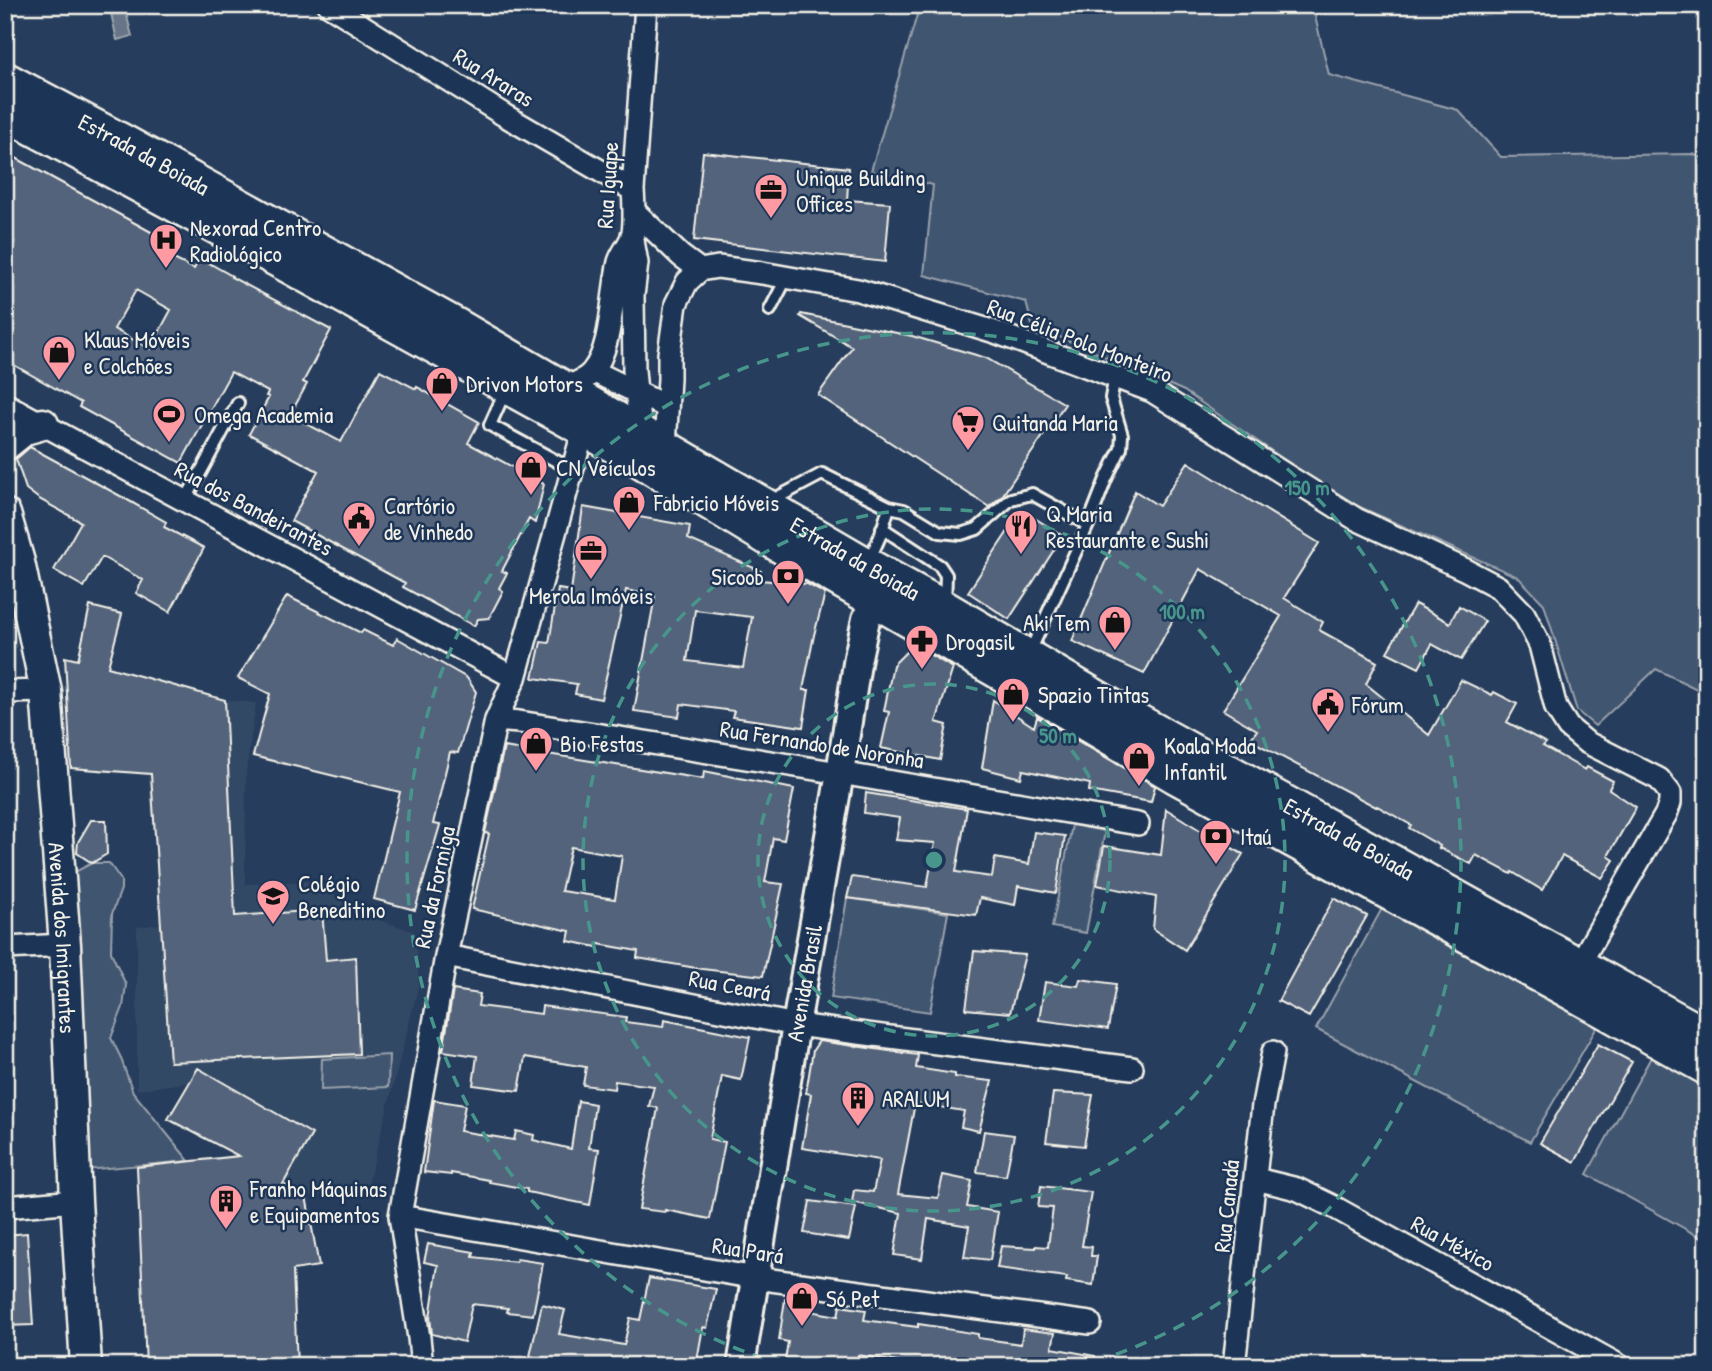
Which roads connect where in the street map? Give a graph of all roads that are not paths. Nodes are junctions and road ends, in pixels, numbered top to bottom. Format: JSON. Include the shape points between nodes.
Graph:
{"nodes":[{"id":1,"x":329,"y":5,"type":"edge"},
{"id":2,"x":646,"y":5,"type":"edge"},
{"id":3,"x":5,"y":79,"type":"edge"},
{"id":4,"x":5,"y":113,"type":"edge"},
{"id":5,"x":633,"y":190,"type":"junction"},
{"id":6,"x":634,"y":211,"type":"junction"},
{"id":7,"x":632,"y":235,"type":"junction"},
{"id":8,"x":700,"y":270,"type":"junction"},
{"id":9,"x":787,"y":277,"type":"junction"},
{"id":10,"x":770,"y":310,"type":"dead end"},
{"id":11,"x":593,"y":372,"type":"junction"},
{"id":12,"x":1115,"y":376,"type":"junction"},
{"id":13,"x":508,"y":386,"type":"junction"},
{"id":14,"x":564,"y":387,"type":"junction"},
{"id":15,"x":636,"y":392,"type":"junction"},
{"id":16,"x":238,"y":403,"type":"dead end"},
{"id":17,"x":5,"y":404,"type":"edge"},
{"id":18,"x":667,"y":407,"type":"junction"},
{"id":19,"x":43,"y":425,"type":"junction"},
{"id":20,"x":584,"y":428,"type":"junction"},
{"id":21,"x":654,"y":440,"type":"junction"},
{"id":22,"x":5,"y":445,"type":"edge"},
{"id":23,"x":573,"y":470,"type":"junction"},
{"id":24,"x":185,"y":501,"type":"junction"},
{"id":25,"x":763,"y":504,"type":"junction"},
{"id":26,"x":889,"y":507,"type":"junction"},
{"id":27,"x":5,"y":514,"type":"edge"},
{"id":28,"x":1088,"y":525,"type":"junction"},
{"id":29,"x":883,"y":528,"type":"junction"},
{"id":30,"x":877,"y":581,"type":"junction"},
{"id":31,"x":945,"y":608,"type":"junction"},
{"id":32,"x":1028,"y":656,"type":"junction"},
{"id":33,"x":515,"y":678,"type":"junction"},
{"id":34,"x":46,"y":691,"type":"junction"},
{"id":35,"x":5,"y":692,"type":"edge"},
{"id":36,"x":496,"y":720,"type":"junction"},
{"id":37,"x":840,"y":773,"type":"junction"},
{"id":38,"x":1138,"y":824,"type":"dead end"},
{"id":39,"x":65,"y":945,"type":"junction"},
{"id":40,"x":5,"y":948,"type":"edge"},
{"id":41,"x":446,"y":956,"type":"junction"},
{"id":42,"x":1572,"y":977,"type":"junction"},
{"id":43,"x":796,"y":1025,"type":"junction"},
{"id":44,"x":1707,"y":1036,"type":"edge"},
{"id":45,"x":1273,"y":1052,"type":"dead end"},
{"id":46,"x":1132,"y":1068,"type":"dead end"},
{"id":47,"x":1707,"y":1068,"type":"edge"},
{"id":48,"x":1255,"y":1179,"type":"junction"},
{"id":49,"x":76,"y":1201,"type":"junction"},
{"id":50,"x":5,"y":1207,"type":"edge"},
{"id":51,"x":400,"y":1216,"type":"junction"},
{"id":52,"x":756,"y":1278,"type":"junction"},
{"id":53,"x":1090,"y":1322,"type":"dead end"},
{"id":54,"x":86,"y":1366,"type":"edge"},
{"id":55,"x":422,"y":1366,"type":"edge"},
{"id":56,"x":741,"y":1366,"type":"edge"},
{"id":57,"x":1234,"y":1366,"type":"edge"},
{"id":58,"x":1620,"y":1366,"type":"edge"}],
"edges":[{"from":1,"to":5,"type":"street","name":"Rua Araras"},
{"from":2,"to":5,"type":"street","name":"Rua Iguape"},
{"from":3,"to":14,"type":"main road","name":"Estrada da Boiada"},
{"from":4,"to":13,"type":"main road","name":"Estrada da Boiada"},
{"from":5,"to":6,"type":"street","name":"Rua Iguape"},
{"from":6,"to":7,"type":"street","name":"Rua Iguape"},
{"from":6,"to":8,"type":"street"},
{"from":7,"to":11,"type":"street","name":"Rua Iguape","via":[[620,260],[609,331]]},
{"from":7,"to":15,"type":"street","via":[[637,263],[633,296]]},
{"from":8,"to":9,"type":"street","name":"Rua Célia Polo Monteiro","via":[[718,267]]},
{"from":8,"to":18,"type":"street","via":[[687,282],[676,304]]},
{"from":9,"to":10,"type":"lane"},
{"from":9,"to":12,"type":"street","name":"Rua Célia Polo Monteiro","via":[[858,290],[995,332]]},
{"from":11,"to":14,"type":"street"},
{"from":11,"to":15,"type":"street"},
{"from":12,"to":28,"type":"lane","via":[[1111,398],[1122,435],[1121,448]]},
{"from":12,"to":42,"type":"street","name":"Rua Célia Polo Monteiro","via":[[1152,391],[1356,519],[1498,587],[1524,614],[1540,645],[1556,708],[1568,727],[1586,742],[1666,786],[1670,793],[1666,814]]},
{"from":13,"to":20,"type":"main road","name":"Estrada da Boiada"},
{"from":13,"to":23,"type":"lane","via":[[490,425]]},
{"from":14,"to":21,"type":"main road","name":"Estrada da Boiada"},
{"from":15,"to":18,"type":"street"},
{"from":15,"to":21,"type":"street"},
{"from":16,"to":24,"type":"lane"},
{"from":17,"to":19,"type":"street","name":"Rua dos Bandeirantes"},
{"from":18,"to":21,"type":"street"},
{"from":19,"to":22,"type":"main road","via":[[25,429]]},
{"from":19,"to":24,"type":"street","name":"Rua dos Bandeirantes"},
{"from":20,"to":23,"type":"street","name":"Rua da Formiga"},
{"from":20,"to":30,"type":"main road","name":"Estrada da Boiada","via":[[787,550]]},
{"from":21,"to":25,"type":"main road","name":"Estrada da Boiada"},
{"from":23,"to":33,"type":"street","name":"Rua da Formiga"},
{"from":24,"to":33,"type":"street","name":"Rua dos Bandeirantes"},
{"from":25,"to":26,"type":"lane","via":[[822,474]]},
{"from":25,"to":30,"type":"main road","name":"Estrada da Boiada"},
{"from":26,"to":28,"type":"lane","via":[[904,510],[940,532],[961,534],[976,529],[1011,499],[1032,494]]},
{"from":26,"to":29,"type":"lane"},
{"from":27,"to":34,"type":"main road","name":"Avenida dos Imigrantes"},
{"from":28,"to":32,"type":"lane"},
{"from":29,"to":30,"type":"lane"},
{"from":29,"to":31,"type":"lane","via":[[940,566],[946,575]]},
{"from":30,"to":31,"type":"main road","name":"Estrada da Boiada"},
{"from":30,"to":37,"type":"street","name":"Avenida Brasil","via":[[858,657]]},
{"from":30,"to":42,"type":"main road","name":"Estrada da Boiada","via":[[1175,776]]},
{"from":31,"to":32,"type":"main road","name":"Estrada da Boiada"},
{"from":32,"to":42,"type":"main road","name":"Estrada da Boiada"},
{"from":33,"to":36,"type":"street","name":"Rua da Formiga"},
{"from":34,"to":35,"type":"street"},
{"from":34,"to":39,"type":"main road","name":"Avenida dos Imigrantes"},
{"from":36,"to":37,"type":"street","name":"Rua Fernando de Noronha"},
{"from":36,"to":41,"type":"street","name":"Rua da Formiga"},
{"from":37,"to":38,"type":"street","name":"Rua Fernando de Noronha"},
{"from":37,"to":43,"type":"street","name":"Avenida Brasil"},
{"from":39,"to":40,"type":"street"},
{"from":39,"to":49,"type":"main road","name":"Avenida dos Imigrantes"},
{"from":41,"to":43,"type":"street","name":"Rua Ceará"},
{"from":41,"to":51,"type":"street","name":"Rua da Formiga"},
{"from":42,"to":44,"type":"main road","name":"Estrada da Boiada"},
{"from":42,"to":47,"type":"main road","name":"Estrada da Boiada"},
{"from":43,"to":46,"type":"street","name":"Rua Ceará"},
{"from":43,"to":52,"type":"street","name":"Avenida Brasil"},
{"from":45,"to":48,"type":"street","name":"Rua Canadá"},
{"from":48,"to":57,"type":"street","name":"Rua Canadá"},
{"from":48,"to":58,"type":"street","name":"Rua México","via":[[1297,1189],[1332,1206]]},
{"from":49,"to":50,"type":"street"},
{"from":49,"to":54,"type":"main road","name":"Avenida dos Imigrantes"},
{"from":51,"to":52,"type":"street","name":"Rua Pará"},
{"from":51,"to":55,"type":"street","name":"Rua da Formiga"},
{"from":52,"to":53,"type":"street","name":"Rua Pará"},
{"from":52,"to":56,"type":"street","name":"Avenida Brasil"}]}
